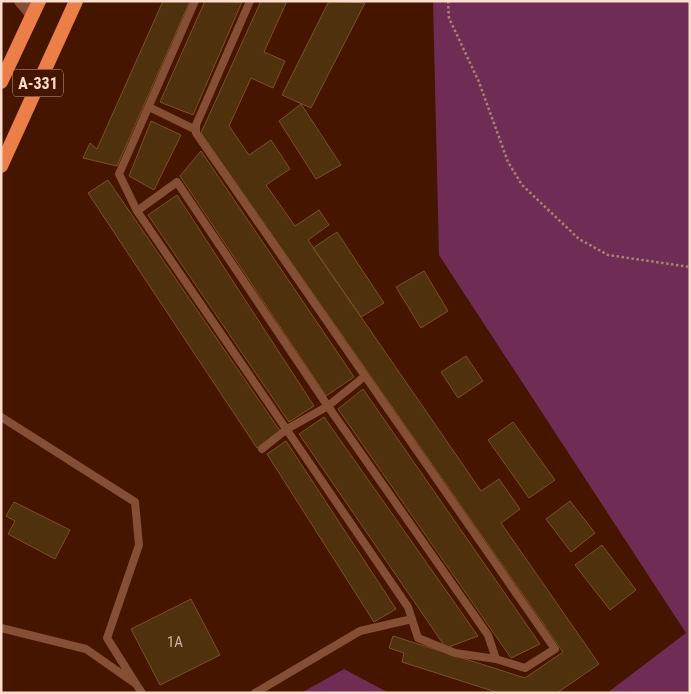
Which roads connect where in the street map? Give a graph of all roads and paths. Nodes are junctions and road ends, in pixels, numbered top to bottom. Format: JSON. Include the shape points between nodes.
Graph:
{"nodes":[{"id":1,"x":20,"y":1,"type":"edge"},
{"id":2,"x":39,"y":1,"type":"edge"},
{"id":3,"x":76,"y":1,"type":"edge"},
{"id":4,"x":195,"y":1,"type":"edge"},
{"id":5,"x":250,"y":1,"type":"edge"},
{"id":6,"x":448,"y":1,"type":"edge"},
{"id":7,"x":32,"y":15,"type":"junction"},
{"id":8,"x":1,"y":82,"type":"edge"},
{"id":9,"x":149,"y":107,"type":"junction"},
{"id":10,"x":196,"y":130,"type":"junction"},
{"id":11,"x":1,"y":166,"type":"edge"},
{"id":12,"x":137,"y":211,"type":"junction"},
{"id":13,"x":690,"y":267,"type":"edge"},
{"id":14,"x":365,"y":376,"type":"junction"},
{"id":15,"x":328,"y":406,"type":"junction"},
{"id":16,"x":1,"y":416,"type":"edge"},
{"id":17,"x":287,"y":429,"type":"junction"},
{"id":18,"x":262,"y":449,"type":"dead end"},
{"id":19,"x":412,"y":619,"type":"junction"},
{"id":20,"x":1,"y":628,"type":"edge"},
{"id":21,"x":496,"y":659,"type":"junction"},
{"id":22,"x":136,"y":684,"type":"junction"},
{"id":23,"x":142,"y":693,"type":"edge"},
{"id":24,"x":255,"y":693,"type":"edge"}],
"edges":[{"from":1,"to":7,"type":"street"},
{"from":2,"to":7,"type":"highway","number":"А-331"},
{"from":3,"to":11,"type":"highway","number":"А-331"},
{"from":4,"to":9,"type":"lane"},
{"from":5,"to":10,"type":"lane"},
{"from":6,"to":13,"type":"path","via":[[449,18],[479,82],[508,162],[522,185],[579,239],[608,255]]},
{"from":7,"to":8,"type":"highway","number":"А-331"},
{"from":9,"to":10,"type":"lane"},
{"from":9,"to":12,"type":"lane","via":[[119,174]]},
{"from":10,"to":14,"type":"lane"},
{"from":12,"to":15,"type":"lane","via":[[177,182]]},
{"from":12,"to":17,"type":"lane"},
{"from":14,"to":15,"type":"lane"},
{"from":14,"to":21,"type":"lane","via":[[555,649],[524,668]]},
{"from":15,"to":17,"type":"lane"},
{"from":15,"to":21,"type":"lane","via":[[488,635]]},
{"from":16,"to":22,"type":"lane","via":[[135,502],[139,545],[108,638]]},
{"from":17,"to":18,"type":"lane"},
{"from":17,"to":19,"type":"lane","via":[[408,607]]},
{"from":19,"to":21,"type":"lane","via":[[418,638],[456,654]]},
{"from":19,"to":24,"type":"lane","via":[[360,631]]},
{"from":20,"to":22,"type":"lane","via":[[86,649]]},
{"from":22,"to":23,"type":"lane"}]}
